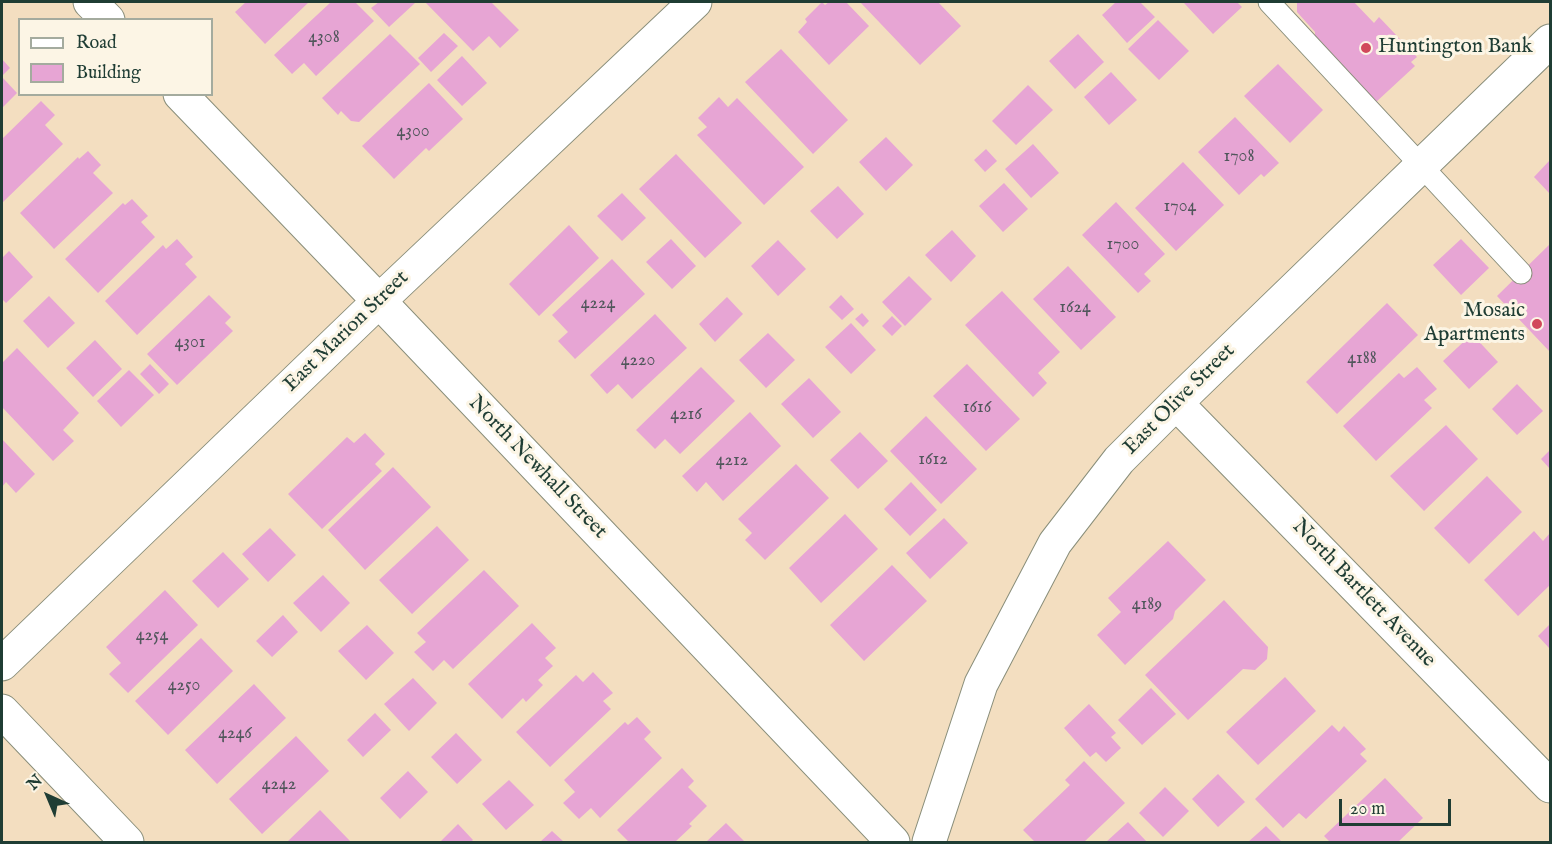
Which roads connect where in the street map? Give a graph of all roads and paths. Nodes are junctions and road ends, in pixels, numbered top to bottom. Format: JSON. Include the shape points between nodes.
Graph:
{"nodes":[{"id":1,"x":90,"y":2,"type":"edge"},
{"id":2,"x":695,"y":2,"type":"edge"},
{"id":3,"x":1269,"y":2,"type":"edge"},
{"id":4,"x":106,"y":18,"type":"edge"},
{"id":5,"x":1551,"y":41,"type":"edge"},
{"id":6,"x":182,"y":96,"type":"edge"},
{"id":7,"x":1421,"y":166,"type":"junction"},
{"id":8,"x":1521,"y":273,"type":"dead end"},
{"id":9,"x":379,"y":301,"type":"junction"},
{"id":10,"x":1176,"y":402,"type":"junction"},
{"id":11,"x":2,"y":664,"type":"edge"},
{"id":12,"x":2,"y":711,"type":"edge"},
{"id":13,"x":1551,"y":786,"type":"edge"},
{"id":14,"x":127,"y":843,"type":"edge"},
{"id":15,"x":893,"y":843,"type":"edge"},
{"id":16,"x":929,"y":843,"type":"edge"}],
"edges":[{"from":1,"to":4,"type":"street"},
{"from":2,"to":9,"type":"street","name":"East Marion Street"},
{"from":3,"to":7,"type":"lane"},
{"from":5,"to":7,"type":"street","name":"East Olive Street"},
{"from":6,"to":9,"type":"street","name":"North Newhall Street"},
{"from":7,"to":8,"type":"lane"},
{"from":7,"to":10,"type":"street","name":"East Olive Street"},
{"from":9,"to":11,"type":"street","name":"East Marion Street"},
{"from":9,"to":15,"type":"street","name":"North Newhall Street"},
{"from":10,"to":13,"type":"street","name":"North Bartlett Avenue"},
{"from":10,"to":16,"type":"street","name":"East Olive Street","via":[[1119,460],[1055,543],[981,684]]},
{"from":12,"to":14,"type":"street"}]}
